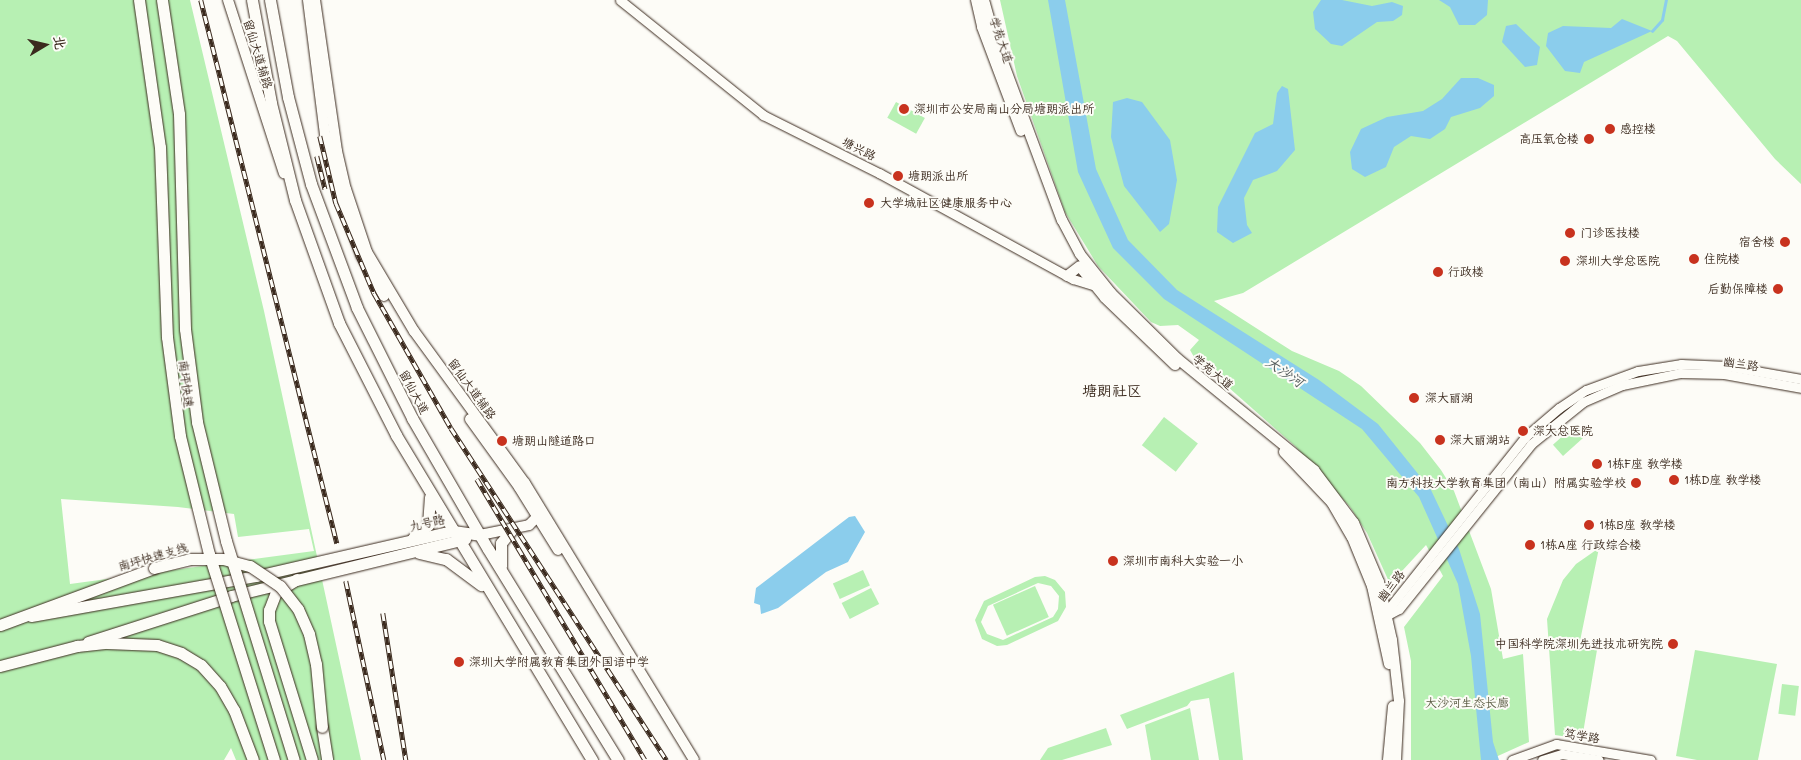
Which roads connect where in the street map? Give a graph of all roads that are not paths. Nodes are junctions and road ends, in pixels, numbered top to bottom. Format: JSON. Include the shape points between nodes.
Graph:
{"nodes":[{"id":1,"x":139,"y":0,"type":"edge"},
{"id":2,"x":162,"y":0,"type":"edge"},
{"id":3,"x":228,"y":0,"type":"edge"},
{"id":4,"x":252,"y":0,"type":"edge"},
{"id":5,"x":270,"y":0,"type":"edge"},
{"id":6,"x":308,"y":0,"type":"edge"},
{"id":7,"x":315,"y":0,"type":"edge"},
{"id":8,"x":620,"y":0,"type":"edge"},
{"id":9,"x":976,"y":0,"type":"edge"},
{"id":10,"x":984,"y":0,"type":"edge"},
{"id":11,"x":295,"y":200,"type":"junction"},
{"id":12,"x":1080,"y":266,"type":"junction"},
{"id":13,"x":1067,"y":276,"type":"junction"},
{"id":14,"x":1100,"y":287,"type":"junction"},
{"id":15,"x":1801,"y":379,"type":"edge"},
{"id":16,"x":1801,"y":388,"type":"edge"},
{"id":17,"x":426,"y":485,"type":"junction"},
{"id":18,"x":537,"y":517,"type":"junction"},
{"id":19,"x":513,"y":528,"type":"junction"},
{"id":20,"x":453,"y":531,"type":"junction"},
{"id":21,"x":480,"y":535,"type":"junction"},
{"id":22,"x":460,"y":541,"type":"junction"},
{"id":23,"x":402,"y":549,"type":"junction"},
{"id":24,"x":1426,"y":569,"type":"junction"},
{"id":25,"x":502,"y":572,"type":"junction"},
{"id":26,"x":297,"y":579,"type":"junction"},
{"id":27,"x":499,"y":606,"type":"junction"},
{"id":28,"x":30,"y":616,"type":"junction"},
{"id":29,"x":1385,"y":616,"type":"junction"},
{"id":30,"x":0,"y":625,"type":"edge"},
{"id":31,"x":77,"y":646,"type":"junction"},
{"id":32,"x":0,"y":666,"type":"edge"},
{"id":33,"x":253,"y":760,"type":"edge"},
{"id":34,"x":274,"y":760,"type":"edge"},
{"id":35,"x":294,"y":760,"type":"edge"},
{"id":36,"x":312,"y":760,"type":"edge"},
{"id":37,"x":327,"y":760,"type":"edge"},
{"id":38,"x":592,"y":760,"type":"edge"},
{"id":39,"x":618,"y":760,"type":"edge"},
{"id":40,"x":686,"y":760,"type":"edge"},
{"id":41,"x":694,"y":760,"type":"edge"},
{"id":42,"x":1388,"y":760,"type":"edge"},
{"id":43,"x":1396,"y":760,"type":"edge"},
{"id":44,"x":1512,"y":760,"type":"edge"},
{"id":45,"x":1542,"y":760,"type":"edge"},
{"id":46,"x":1599,"y":760,"type":"edge"},
{"id":47,"x":1651,"y":760,"type":"edge"}],
"edges":[{"from":1,"to":34,"type":"main road","name":"南坪快速","bridge":true,"via":[[160,147],[167,337],[180,436],[209,554]]},
{"from":2,"to":35,"type":"main road","name":"南坪快速","bridge":true,"via":[[179,114],[185,329],[197,422],[228,549]]},
{"from":3,"to":11,"type":"main road","name":"留仙大道辅路","via":[[269,132]]},
{"from":4,"to":11,"type":"main road","via":[[271,103]]},
{"from":5,"to":21,"type":"main road","name":"留仙大道","via":[[302,152],[344,276],[393,384]]},
{"from":6,"to":18,"type":"main road","name":"留仙大道辅路","via":[[325,134],[340,196],[361,255],[398,318]]},
{"from":7,"to":41,"type":"main road","name":"留仙大道辅路","via":[[337,151],[367,252],[414,330],[525,483]]},
{"from":8,"to":13,"type":"street","name":"塘兴路","via":[[694,63],[763,115],[879,173]]},
{"from":9,"to":12,"type":"main road","name":"学苑大道","via":[[989,46],[1052,214]]},
{"from":10,"to":14,"type":"main road","name":"学苑大道","via":[[996,43],[1062,220]]},
{"from":11,"to":17,"type":"main road","via":[[339,323],[367,382]]},
{"from":12,"to":13,"type":"main road"},
{"from":12,"to":14,"type":"main road","name":"学苑大道"},
{"from":13,"to":14,"type":"street","name":"塘兴路"},
{"from":14,"to":29,"type":"main road","name":"学苑大道","via":[[1160,353],[1283,451],[1320,489],[1344,521]]},
{"from":15,"to":24,"type":"street","name":"幽兰路","via":[[1697,364],[1652,368],[1611,379],[1571,399],[1536,427],[1464,513]]},
{"from":16,"to":24,"type":"street","name":"幽兰路","via":[[1702,372],[1655,377],[1612,388],[1583,402],[1547,428]]},
{"from":17,"to":20,"type":"main road"},
{"from":17,"to":23,"type":"main road","via":[[431,506],[428,525]]},
{"from":18,"to":19,"type":"main road","via":[[529,525]]},
{"from":18,"to":40,"type":"main road","name":"留仙大道辅路"},
{"from":19,"to":21,"type":"main road"},
{"from":19,"to":25,"type":"main road","via":[[505,536],[499,552]]},
{"from":20,"to":21,"type":"main road","name":"九号路"},
{"from":20,"to":22,"type":"main road"},
{"from":20,"to":23,"type":"main road","name":"九号路"},
{"from":21,"to":22,"type":"main road","name":"九号路"},
{"from":21,"to":25,"type":"main road","name":"留仙大道"},
{"from":22,"to":23,"type":"main road","name":"九号路"},
{"from":22,"to":27,"type":"main road"},
{"from":23,"to":26,"type":"main road","name":"九号路"},
{"from":23,"to":27,"type":"main road","via":[[446,559],[472,576]]},
{"from":23,"to":28,"type":"main road","name":"九号路"},
{"from":24,"to":29,"type":"street","name":"幽兰路","via":[[1399,609]]},
{"from":25,"to":39,"type":"main road","name":"留仙大道"},
{"from":26,"to":31,"type":"main road","name":"九号路","via":[[231,596]]},
{"from":26,"to":36,"type":"main road","via":[[276,592],[268,610]]},
{"from":27,"to":38,"type":"main road"},
{"from":28,"to":30,"type":"main road","name":"南坪快速支线"},
{"from":28,"to":37,"type":"main road","name":"南坪快速支线","bridge":true,"via":[[154,568],[190,559],[223,558],[250,566],[280,586],[298,608],[309,634],[316,664]]},
{"from":29,"to":42,"type":"main road","name":"学苑大道","via":[[1392,684]]},
{"from":29,"to":43,"type":"main road","name":"学苑大道","via":[[1399,687]]},
{"from":31,"to":32,"type":"main road"},
{"from":31,"to":33,"type":"main road","via":[[132,642],[157,645],[202,665],[234,710]]},
{"from":44,"to":47,"type":"street","name":"笃学路","via":[[1556,744]]},
{"from":45,"to":46,"type":"street","name":"笃学路","via":[[1562,754]]}]}
